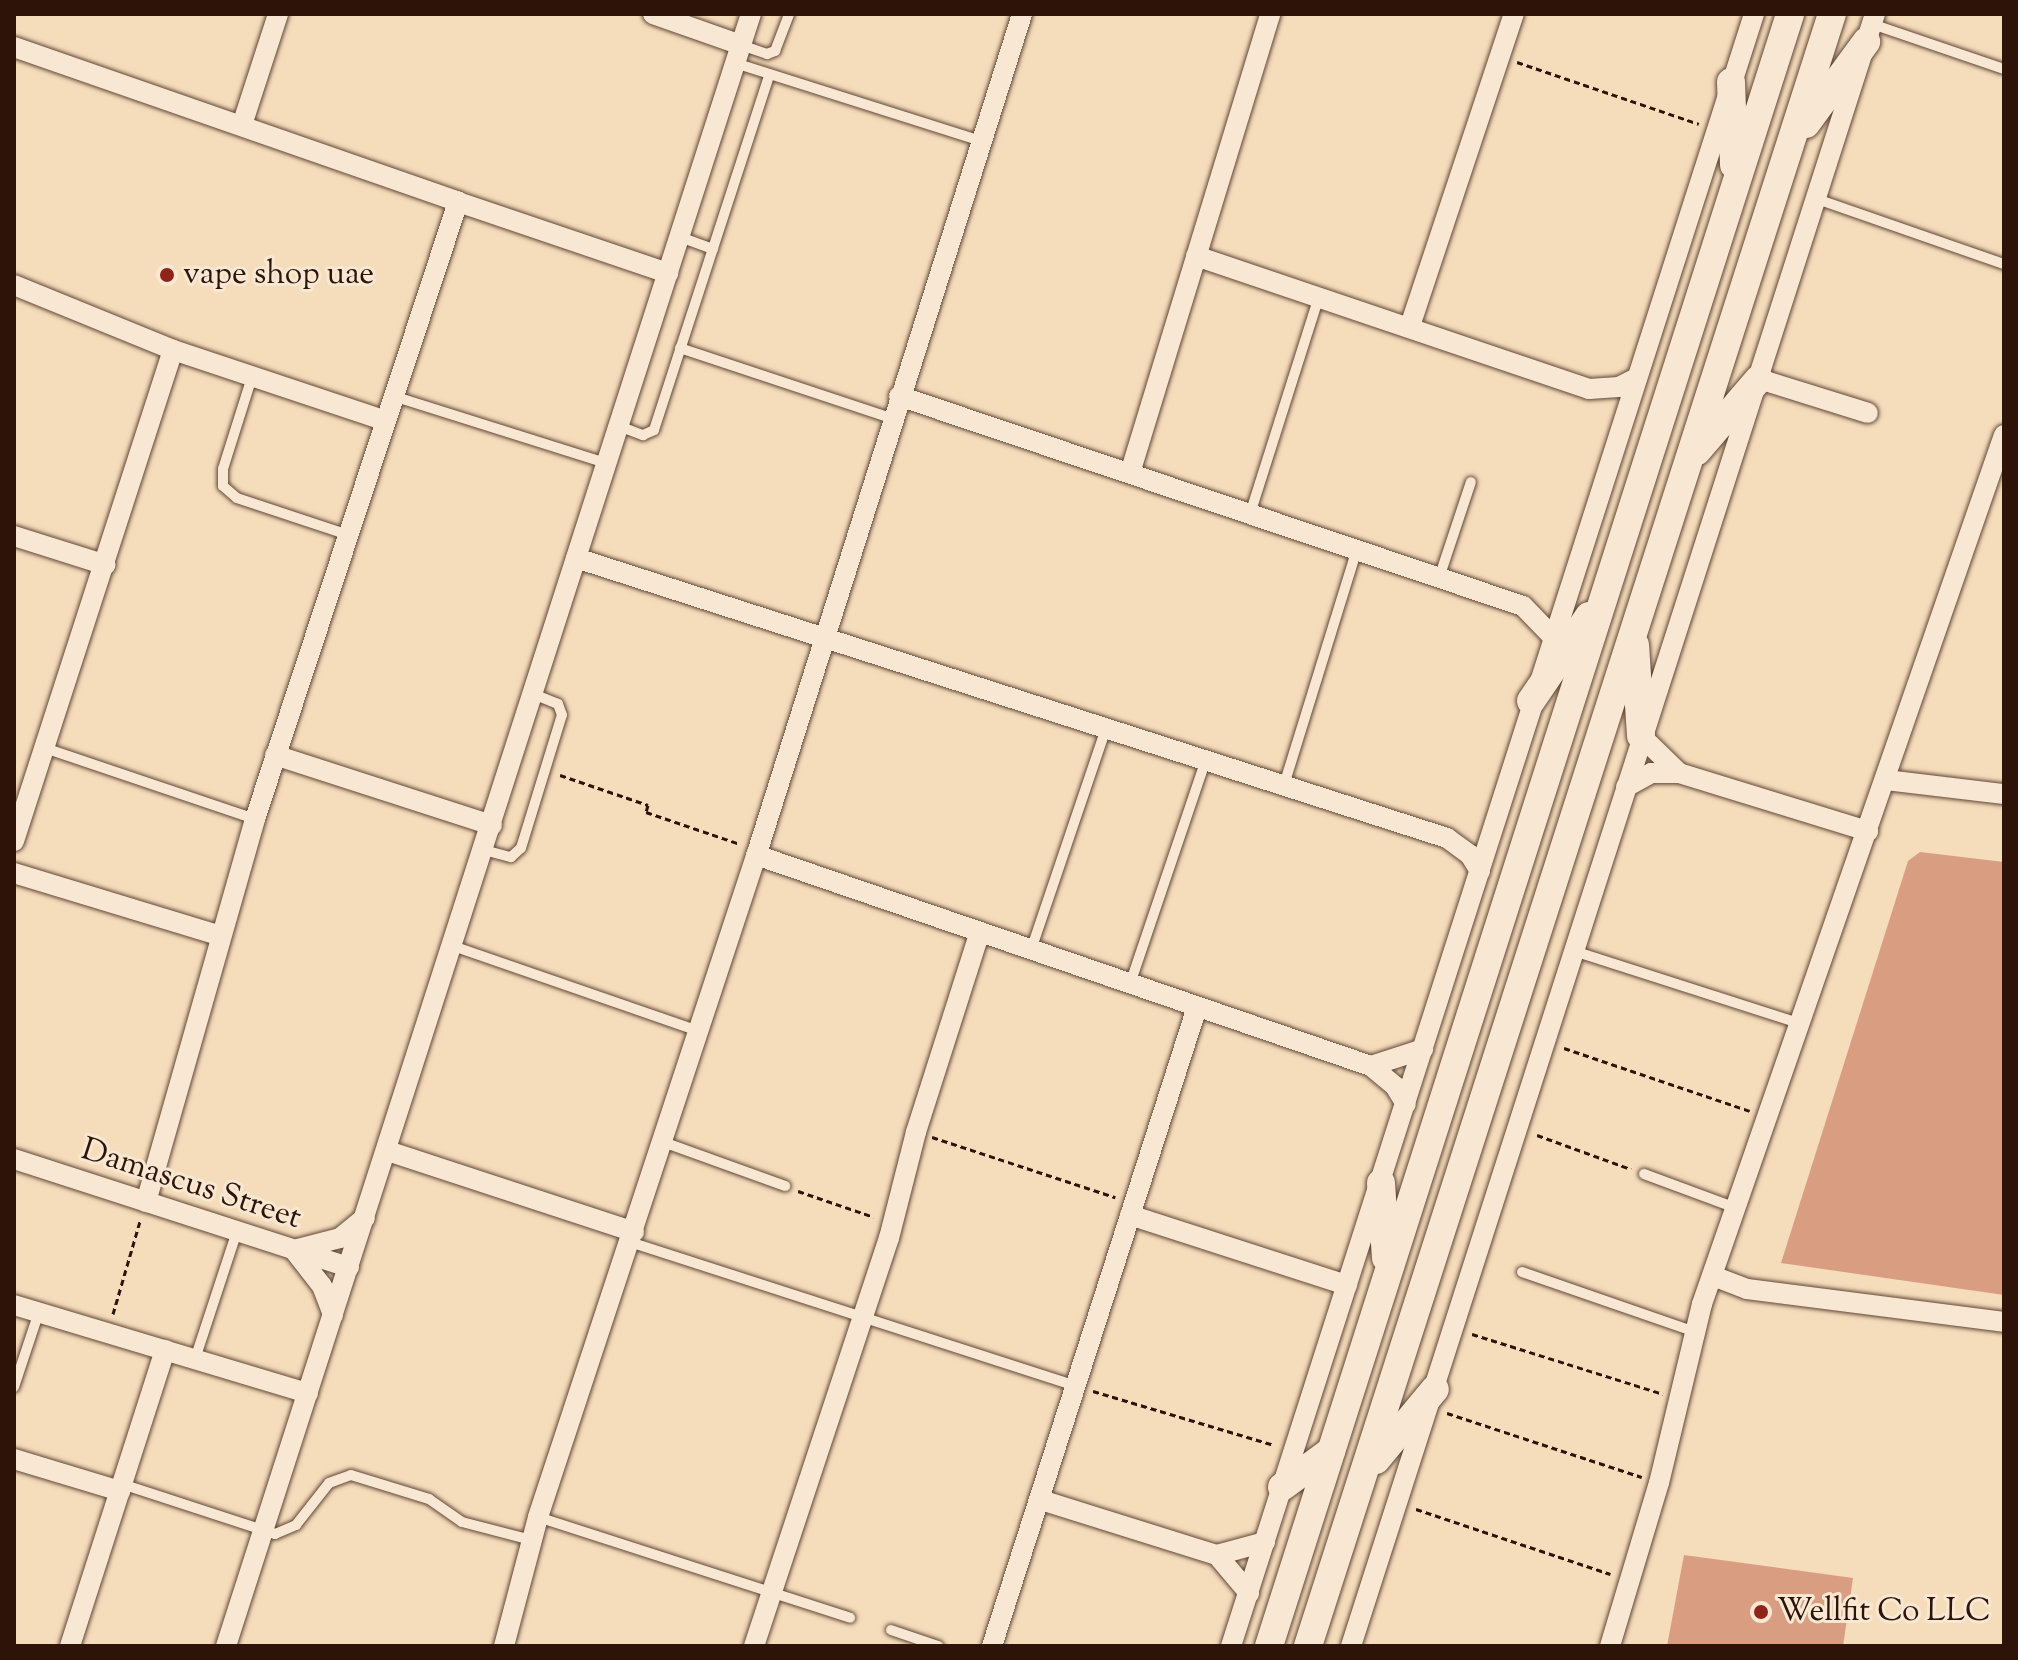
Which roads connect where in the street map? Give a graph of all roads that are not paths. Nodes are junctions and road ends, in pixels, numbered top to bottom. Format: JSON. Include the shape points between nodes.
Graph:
{"nodes":[{"id":1,"x":278,"y":14,"type":"edge"},
{"id":2,"x":653,"y":14,"type":"edge"},
{"id":3,"x":751,"y":14,"type":"edge"},
{"id":4,"x":789,"y":14,"type":"edge"},
{"id":5,"x":1022,"y":14,"type":"edge"},
{"id":6,"x":1514,"y":14,"type":"edge"},
{"id":7,"x":1754,"y":14,"type":"edge"},
{"id":8,"x":1790,"y":14,"type":"edge"},
{"id":9,"x":1832,"y":14,"type":"edge"},
{"id":10,"x":1263,"y":16,"type":"edge"},
{"id":11,"x":1871,"y":27,"type":"edge"},
{"id":12,"x":14,"y":47,"type":"edge"},
{"id":13,"x":738,"y":54,"type":"junction"},
{"id":14,"x":2004,"y":69,"type":"edge"},
{"id":15,"x":770,"y":74,"type":"junction"},
{"id":16,"x":1731,"y":82,"type":"junction"},
{"id":17,"x":242,"y":125,"type":"junction"},
{"id":18,"x":981,"y":141,"type":"junction"},
{"id":19,"x":1791,"y":144,"type":"junction"},
{"id":20,"x":1735,"y":189,"type":"junction"},
{"id":21,"x":1817,"y":199,"type":"junction"},
{"id":22,"x":458,"y":202,"type":"junction"},
{"id":23,"x":680,"y":237,"type":"junction"},
{"id":24,"x":713,"y":249,"type":"junction"},
{"id":25,"x":1196,"y":256,"type":"junction"},
{"id":26,"x":2004,"y":264,"type":"edge"},
{"id":27,"x":668,"y":273,"type":"junction"},
{"id":28,"x":14,"y":285,"type":"edge"},
{"id":29,"x":1319,"y":296,"type":"junction"},
{"id":30,"x":1410,"y":326,"type":"junction"},
{"id":31,"x":680,"y":348,"type":"junction"},
{"id":32,"x":173,"y":350,"type":"junction"},
{"id":33,"x":252,"y":377,"type":"junction"},
{"id":34,"x":1637,"y":378,"type":"junction"},
{"id":35,"x":1759,"y":379,"type":"junction"},
{"id":36,"x":1589,"y":389,"type":"junction"},
{"id":37,"x":392,"y":395,"type":"junction"},
{"id":38,"x":899,"y":396,"type":"junction"},
{"id":39,"x":1868,"y":413,"type":"dead end"},
{"id":40,"x":893,"y":419,"type":"junction"},
{"id":41,"x":383,"y":420,"type":"junction"},
{"id":42,"x":619,"y":426,"type":"junction"},
{"id":43,"x":1622,"y":426,"type":"junction"},
{"id":44,"x":2004,"y":435,"type":"edge"},
{"id":45,"x":1688,"y":461,"type":"junction"},
{"id":46,"x":606,"y":463,"type":"junction"},
{"id":47,"x":1130,"y":473,"type":"junction"},
{"id":48,"x":1471,"y":482,"type":"dead end"},
{"id":49,"x":1250,"y":514,"type":"junction"},
{"id":50,"x":345,"y":534,"type":"junction"},
{"id":51,"x":14,"y":536,"type":"edge"},
{"id":52,"x":1357,"y":549,"type":"junction"},
{"id":53,"x":576,"y":558,"type":"junction"},
{"id":54,"x":106,"y":565,"type":"junction"},
{"id":55,"x":1439,"y":578,"type":"junction"},
{"id":56,"x":1607,"y":588,"type":"junction"},
{"id":57,"x":1565,"y":601,"type":"junction"},
{"id":58,"x":1523,"y":606,"type":"junction"},
{"id":59,"x":1634,"y":631,"type":"junction"},
{"id":60,"x":827,"y":635,"type":"junction"},
{"id":61,"x":1554,"y":638,"type":"junction"},
{"id":62,"x":533,"y":694,"type":"junction"},
{"id":63,"x":1531,"y":701,"type":"junction"},
{"id":64,"x":1106,"y":727,"type":"junction"},
{"id":65,"x":1641,"y":736,"type":"junction"},
{"id":66,"x":45,"y":748,"type":"junction"},
{"id":67,"x":275,"y":755,"type":"junction"},
{"id":68,"x":1206,"y":760,"type":"junction"},
{"id":69,"x":1679,"y":773,"type":"junction"},
{"id":70,"x":1886,"y":780,"type":"junction"},
{"id":71,"x":1284,"y":785,"type":"junction"},
{"id":72,"x":1626,"y":787,"type":"junction"},
{"id":73,"x":2004,"y":794,"type":"edge"},
{"id":74,"x":255,"y":819,"type":"junction"},
{"id":75,"x":1495,"y":822,"type":"junction"},
{"id":76,"x":492,"y":825,"type":"junction"},
{"id":77,"x":1868,"y":831,"type":"junction"},
{"id":78,"x":1447,"y":838,"type":"junction"},
{"id":79,"x":14,"y":841,"type":"edge"},
{"id":80,"x":484,"y":850,"type":"junction"},
{"id":81,"x":757,"y":852,"type":"junction"},
{"id":82,"x":1480,"y":871,"type":"junction"},
{"id":83,"x":14,"y":873,"type":"edge"},
{"id":84,"x":980,"y":932,"type":"junction"},
{"id":85,"x":221,"y":936,"type":"junction"},
{"id":86,"x":453,"y":946,"type":"junction"},
{"id":87,"x":1031,"y":950,"type":"junction"},
{"id":88,"x":1574,"y":951,"type":"junction"},
{"id":89,"x":1130,"y":984,"type":"junction"},
{"id":90,"x":1197,"y":1007,"type":"junction"},
{"id":91,"x":1801,"y":1024,"type":"junction"},
{"id":92,"x":699,"y":1031,"type":"junction"},
{"id":93,"x":1423,"y":1049,"type":"junction"},
{"id":94,"x":1371,"y":1066,"type":"junction"},
{"id":95,"x":1406,"y":1104,"type":"junction"},
{"id":96,"x":663,"y":1142,"type":"junction"},
{"id":97,"x":388,"y":1151,"type":"junction"},
{"id":98,"x":14,"y":1159,"type":"edge"},
{"id":99,"x":1644,"y":1174,"type":"road end"},
{"id":100,"x":1381,"y":1183,"type":"junction"},
{"id":101,"x":785,"y":1186,"type":"road end"},
{"id":102,"x":146,"y":1202,"type":"junction"},
{"id":103,"x":1132,"y":1209,"type":"junction"},
{"id":104,"x":1737,"y":1209,"type":"junction"},
{"id":105,"x":365,"y":1218,"type":"junction"},
{"id":106,"x":237,"y":1231,"type":"junction"},
{"id":107,"x":632,"y":1237,"type":"junction"},
{"id":108,"x":294,"y":1250,"type":"junction"},
{"id":109,"x":349,"y":1267,"type":"junction"},
{"id":110,"x":1522,"y":1272,"type":"dead end"},
{"id":111,"x":1387,"y":1273,"type":"junction"},
{"id":112,"x":1713,"y":1276,"type":"junction"},
{"id":113,"x":1347,"y":1285,"type":"junction"},
{"id":114,"x":14,"y":1305,"type":"edge"},
{"id":115,"x":39,"y":1312,"type":"junction"},
{"id":116,"x":333,"y":1315,"type":"junction"},
{"id":117,"x":862,"y":1317,"type":"junction"},
{"id":118,"x":2004,"y":1322,"type":"edge"},
{"id":119,"x":1695,"y":1332,"type":"junction"},
{"id":120,"x":165,"y":1350,"type":"junction"},
{"id":121,"x":195,"y":1359,"type":"junction"},
{"id":122,"x":1075,"y":1386,"type":"junction"},
{"id":123,"x":14,"y":1387,"type":"edge"},
{"id":124,"x":308,"y":1393,"type":"junction"},
{"id":125,"x":1432,"y":1398,"type":"junction"},
{"id":126,"x":1331,"y":1451,"type":"junction"},
{"id":127,"x":14,"y":1459,"type":"edge"},
{"id":128,"x":1365,"y":1473,"type":"junction"},
{"id":129,"x":121,"y":1487,"type":"junction"},
{"id":130,"x":1282,"y":1487,"type":"junction"},
{"id":131,"x":1041,"y":1500,"type":"junction"},
{"id":132,"x":538,"y":1517,"type":"junction"},
{"id":133,"x":263,"y":1532,"type":"junction"},
{"id":134,"x":531,"y":1540,"type":"junction"},
{"id":135,"x":1265,"y":1542,"type":"junction"},
{"id":136,"x":1217,"y":1555,"type":"junction"},
{"id":137,"x":772,"y":1593,"type":"junction"},
{"id":138,"x":1249,"y":1593,"type":"junction"},
{"id":139,"x":850,"y":1618,"type":"dead end"},
{"id":140,"x":891,"y":1630,"type":"dead end"},
{"id":141,"x":511,"y":1644,"type":"edge"},
{"id":142,"x":70,"y":1646,"type":"edge"},
{"id":143,"x":226,"y":1646,"type":"edge"},
{"id":144,"x":754,"y":1646,"type":"edge"},
{"id":145,"x":938,"y":1646,"type":"edge"},
{"id":146,"x":992,"y":1646,"type":"edge"},
{"id":147,"x":1231,"y":1646,"type":"edge"},
{"id":148,"x":1269,"y":1646,"type":"edge"},
{"id":149,"x":1308,"y":1646,"type":"edge"},
{"id":150,"x":1351,"y":1646,"type":"edge"},
{"id":151,"x":1610,"y":1646,"type":"edge"}],
"edges":[{"from":1,"to":17,"type":"street"},
{"from":2,"to":13,"type":"street"},
{"from":3,"to":13,"type":"street"},
{"from":4,"to":13,"type":"lane","via":[[775,51]]},
{"from":5,"to":18,"type":"street"},
{"from":6,"to":30,"type":"street"},
{"from":7,"to":16,"type":"street"},
{"from":8,"to":20,"type":"main road"},
{"from":9,"to":19,"type":"main road"},
{"from":10,"to":25,"type":"street"},
{"from":11,"to":14,"type":"lane"},
{"from":11,"to":19,"type":"main road"},
{"from":11,"to":21,"type":"street"},
{"from":12,"to":17,"type":"street"},
{"from":13,"to":15,"type":"lane"},
{"from":13,"to":23,"type":"street"},
{"from":15,"to":18,"type":"lane"},
{"from":15,"to":24,"type":"lane"},
{"from":16,"to":20,"type":"main road"},
{"from":16,"to":34,"type":"street"},
{"from":17,"to":22,"type":"street"},
{"from":18,"to":38,"type":"street"},
{"from":19,"to":45,"type":"main road"},
{"from":20,"to":56,"type":"main road"},
{"from":21,"to":26,"type":"lane"},
{"from":21,"to":35,"type":"street"},
{"from":22,"to":27,"type":"street"},
{"from":22,"to":37,"type":"street"},
{"from":23,"to":24,"type":"lane"},
{"from":23,"to":27,"type":"street"},
{"from":24,"to":31,"type":"lane"},
{"from":25,"to":29,"type":"street"},
{"from":25,"to":47,"type":"street"},
{"from":27,"to":42,"type":"street"},
{"from":28,"to":32,"type":"street"},
{"from":29,"to":30,"type":"street"},
{"from":29,"to":49,"type":"lane"},
{"from":30,"to":36,"type":"street"},
{"from":31,"to":40,"type":"lane"},
{"from":31,"to":42,"type":"lane","via":[[654,430],[643,435]]},
{"from":32,"to":33,"type":"street"},
{"from":32,"to":54,"type":"street"},
{"from":33,"to":41,"type":"street"},
{"from":33,"to":50,"type":"lane","via":[[223,469],[223,486],[237,498]]},
{"from":34,"to":36,"type":"street","via":[[1609,389]]},
{"from":34,"to":43,"type":"street"},
{"from":35,"to":39,"type":"street"},
{"from":35,"to":45,"type":"main road"},
{"from":35,"to":65,"type":"street"},
{"from":36,"to":43,"type":"street"},
{"from":37,"to":41,"type":"street"},
{"from":37,"to":46,"type":"lane"},
{"from":38,"to":40,"type":"street"},
{"from":38,"to":47,"type":"street"},
{"from":40,"to":60,"type":"street"},
{"from":41,"to":50,"type":"street"},
{"from":42,"to":46,"type":"street"},
{"from":43,"to":57,"type":"street"},
{"from":44,"to":70,"type":"street"},
{"from":45,"to":59,"type":"main road"},
{"from":46,"to":53,"type":"street"},
{"from":47,"to":49,"type":"street"},
{"from":48,"to":55,"type":"lane"},
{"from":49,"to":52,"type":"street"},
{"from":50,"to":67,"type":"street"},
{"from":51,"to":54,"type":"street"},
{"from":52,"to":55,"type":"street"},
{"from":52,"to":71,"type":"lane"},
{"from":53,"to":60,"type":"street"},
{"from":53,"to":62,"type":"street"},
{"from":54,"to":66,"type":"street"},
{"from":55,"to":58,"type":"street"},
{"from":56,"to":63,"type":"main road"},
{"from":56,"to":111,"type":"main road"},
{"from":57,"to":58,"type":"street"},
{"from":57,"to":61,"type":"street"},
{"from":58,"to":61,"type":"street"},
{"from":59,"to":65,"type":"main road"},
{"from":59,"to":128,"type":"main road"},
{"from":60,"to":64,"type":"street"},
{"from":60,"to":81,"type":"street"},
{"from":61,"to":63,"type":"street"},
{"from":62,"to":76,"type":"street"},
{"from":62,"to":80,"type":"lane","via":[[558,704],[562,715],[545,770],[519,852],[511,857]]},
{"from":63,"to":75,"type":"street"},
{"from":64,"to":68,"type":"street"},
{"from":64,"to":87,"type":"lane"},
{"from":65,"to":69,"type":"street"},
{"from":65,"to":72,"type":"street"},
{"from":66,"to":74,"type":"lane"},
{"from":66,"to":79,"type":"street"},
{"from":67,"to":74,"type":"street"},
{"from":67,"to":76,"type":"street"},
{"from":68,"to":71,"type":"street"},
{"from":68,"to":89,"type":"lane"},
{"from":69,"to":72,"type":"street","via":[[1651,773]]},
{"from":69,"to":77,"type":"street"},
{"from":70,"to":73,"type":"street"},
{"from":70,"to":77,"type":"street"},
{"from":71,"to":78,"type":"street"},
{"from":72,"to":88,"type":"street"},
{"from":74,"to":85,"type":"street"},
{"from":75,"to":78,"type":"street"},
{"from":75,"to":82,"type":"street"},
{"from":76,"to":80,"type":"street"},
{"from":77,"to":91,"type":"street"},
{"from":78,"to":82,"type":"street","via":[[1470,855]]},
{"from":80,"to":86,"type":"street"},
{"from":81,"to":84,"type":"street"},
{"from":81,"to":92,"type":"street"},
{"from":82,"to":93,"type":"street"},
{"from":83,"to":85,"type":"street"},
{"from":84,"to":87,"type":"street"},
{"from":84,"to":117,"type":"street"},
{"from":85,"to":102,"type":"street"},
{"from":86,"to":92,"type":"lane"},
{"from":86,"to":97,"type":"street"},
{"from":87,"to":89,"type":"street"},
{"from":88,"to":91,"type":"lane"},
{"from":88,"to":125,"type":"street"},
{"from":89,"to":90,"type":"street"},
{"from":90,"to":94,"type":"street"},
{"from":90,"to":103,"type":"street"},
{"from":91,"to":104,"type":"street"},
{"from":92,"to":96,"type":"street"},
{"from":93,"to":94,"type":"street"},
{"from":93,"to":95,"type":"street"},
{"from":94,"to":95,"type":"street","via":[[1395,1086]]},
{"from":95,"to":100,"type":"street"},
{"from":96,"to":101,"type":"lane"},
{"from":96,"to":107,"type":"street"},
{"from":97,"to":105,"type":"street"},
{"from":97,"to":107,"type":"street"},
{"from":98,"to":102,"type":"street","name":"Damascus Street"},
{"from":99,"to":104,"type":"lane"},
{"from":100,"to":111,"type":"main road"},
{"from":100,"to":113,"type":"street"},
{"from":102,"to":106,"type":"street","name":"Damascus Street"},
{"from":103,"to":113,"type":"street"},
{"from":103,"to":122,"type":"street"},
{"from":104,"to":112,"type":"street"},
{"from":105,"to":108,"type":"street","via":[[340,1238]]},
{"from":105,"to":109,"type":"street"},
{"from":106,"to":108,"type":"street","name":"Damascus Street"},
{"from":106,"to":121,"type":"lane"},
{"from":107,"to":117,"type":"lane"},
{"from":107,"to":132,"type":"street"},
{"from":108,"to":109,"type":"street","name":"Damascus Street"},
{"from":108,"to":116,"type":"street","via":[[322,1286]]},
{"from":109,"to":116,"type":"street"},
{"from":110,"to":119,"type":"lane"},
{"from":111,"to":126,"type":"main road"},
{"from":112,"to":118,"type":"street","via":[[1747,1289]]},
{"from":112,"to":119,"type":"street"},
{"from":113,"to":130,"type":"street"},
{"from":114,"to":115,"type":"street"},
{"from":115,"to":120,"type":"street"},
{"from":115,"to":123,"type":"lane"},
{"from":116,"to":124,"type":"street"},
{"from":117,"to":122,"type":"lane"},
{"from":117,"to":137,"type":"street"},
{"from":119,"to":151,"type":"street","via":[[1682,1400]]},
{"from":120,"to":121,"type":"street"},
{"from":120,"to":129,"type":"street"},
{"from":121,"to":124,"type":"street"},
{"from":122,"to":131,"type":"street"},
{"from":124,"to":133,"type":"street"},
{"from":125,"to":128,"type":"main road"},
{"from":125,"to":150,"type":"street"},
{"from":126,"to":130,"type":"main road"},
{"from":126,"to":148,"type":"main road"},
{"from":127,"to":129,"type":"street"},
{"from":128,"to":149,"type":"main road"},
{"from":129,"to":133,"type":"lane"},
{"from":129,"to":142,"type":"street"},
{"from":130,"to":135,"type":"street"},
{"from":131,"to":136,"type":"street"},
{"from":131,"to":146,"type":"street"},
{"from":132,"to":134,"type":"street"},
{"from":132,"to":137,"type":"lane"},
{"from":133,"to":134,"type":"lane","via":[[286,1532],[329,1483],[351,1475],[429,1499],[462,1522]]},
{"from":133,"to":143,"type":"street"},
{"from":134,"to":141,"type":"street"},
{"from":135,"to":136,"type":"street"},
{"from":135,"to":138,"type":"street"},
{"from":136,"to":138,"type":"street"},
{"from":137,"to":139,"type":"lane"},
{"from":137,"to":144,"type":"street"},
{"from":138,"to":147,"type":"street"},
{"from":140,"to":145,"type":"lane"}]}
